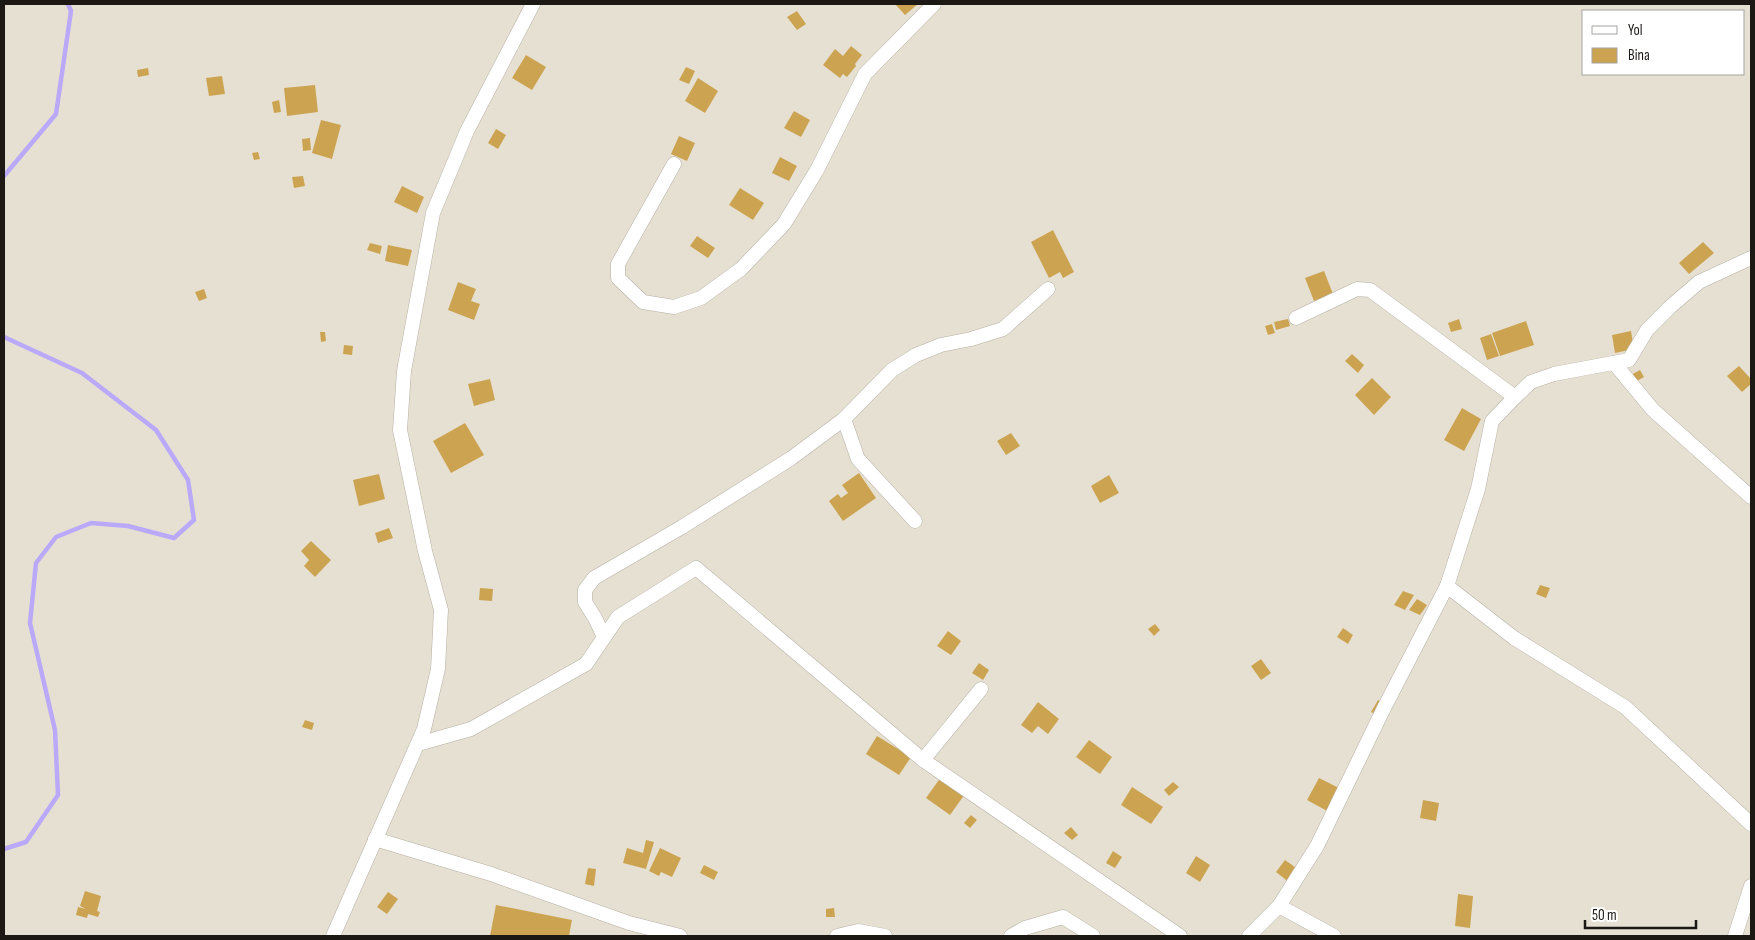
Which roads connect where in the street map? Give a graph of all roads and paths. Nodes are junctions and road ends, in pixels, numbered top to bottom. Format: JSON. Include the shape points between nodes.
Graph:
{"nodes":[{"id":1,"x":533,"y":4,"type":"edge"},
{"id":2,"x":934,"y":4,"type":"edge"},
{"id":3,"x":674,"y":164,"type":"dead end"},
{"id":4,"x":1751,"y":258,"type":"edge"},
{"id":5,"x":1048,"y":289,"type":"dead end"},
{"id":6,"x":1296,"y":318,"type":"dead end"},
{"id":7,"x":1614,"y":364,"type":"junction"},
{"id":8,"x":1514,"y":397,"type":"junction"},
{"id":9,"x":844,"y":419,"type":"junction"},
{"id":10,"x":1751,"y":497,"type":"edge"},
{"id":11,"x":914,"y":521,"type":"dead end"},
{"id":12,"x":1447,"y":586,"type":"junction"},
{"id":13,"x":604,"y":637,"type":"junction"},
{"id":14,"x":981,"y":689,"type":"dead end"},
{"id":15,"x":418,"y":744,"type":"junction"},
{"id":16,"x":923,"y":760,"type":"junction"},
{"id":17,"x":1751,"y":824,"type":"edge"},
{"id":18,"x":375,"y":839,"type":"junction"},
{"id":19,"x":1751,"y":886,"type":"edge"},
{"id":20,"x":1279,"y":906,"type":"junction"},
{"id":21,"x":333,"y":936,"type":"edge"},
{"id":22,"x":680,"y":936,"type":"edge"},
{"id":23,"x":837,"y":936,"type":"edge"},
{"id":24,"x":885,"y":936,"type":"edge"},
{"id":25,"x":1011,"y":936,"type":"edge"},
{"id":26,"x":1093,"y":936,"type":"edge"},
{"id":27,"x":1180,"y":936,"type":"edge"},
{"id":28,"x":1249,"y":936,"type":"edge"},
{"id":29,"x":1334,"y":936,"type":"edge"},
{"id":30,"x":1735,"y":936,"type":"edge"}],
"edges":[{"from":1,"to":15,"type":"street","via":[[467,131],[433,213],[404,370],[400,430],[440,610],[438,669]]},
{"from":2,"to":3,"type":"street","via":[[865,74],[817,170],[784,224],[741,269],[701,298],[674,308],[643,302],[618,278],[618,264]]},
{"from":4,"to":7,"type":"street","via":[[1699,282],[1647,330],[1628,360]]},
{"from":5,"to":9,"type":"street","via":[[1003,329],[941,345],[892,370]]},
{"from":6,"to":8,"type":"street","via":[[1357,289],[1370,290]]},
{"from":7,"to":8,"type":"street","via":[[1554,374],[1531,382]]},
{"from":7,"to":10,"type":"street","via":[[1653,410]]},
{"from":8,"to":12,"type":"street","via":[[1492,421],[1478,489]]},
{"from":9,"to":11,"type":"street","via":[[858,459]]},
{"from":9,"to":13,"type":"street","via":[[790,459],[594,578],[585,590],[585,602]]},
{"from":12,"to":17,"type":"street","via":[[1514,638],[1625,707]]},
{"from":12,"to":20,"type":"street","via":[[1317,846]]},
{"from":13,"to":15,"type":"street","via":[[586,664],[553,683],[471,729]]},
{"from":13,"to":16,"type":"street","via":[[618,617],[696,568]]},
{"from":14,"to":16,"type":"street"},
{"from":15,"to":18,"type":"street"},
{"from":16,"to":27,"type":"street"},
{"from":18,"to":21,"type":"street"},
{"from":18,"to":22,"type":"street","via":[[491,874],[629,923]]},
{"from":19,"to":30,"type":"street"},
{"from":20,"to":28,"type":"street"},
{"from":20,"to":29,"type":"street"},
{"from":23,"to":24,"type":"street","via":[[858,930]]},
{"from":25,"to":26,"type":"street","via":[[1025,928],[1063,917]]}]}
